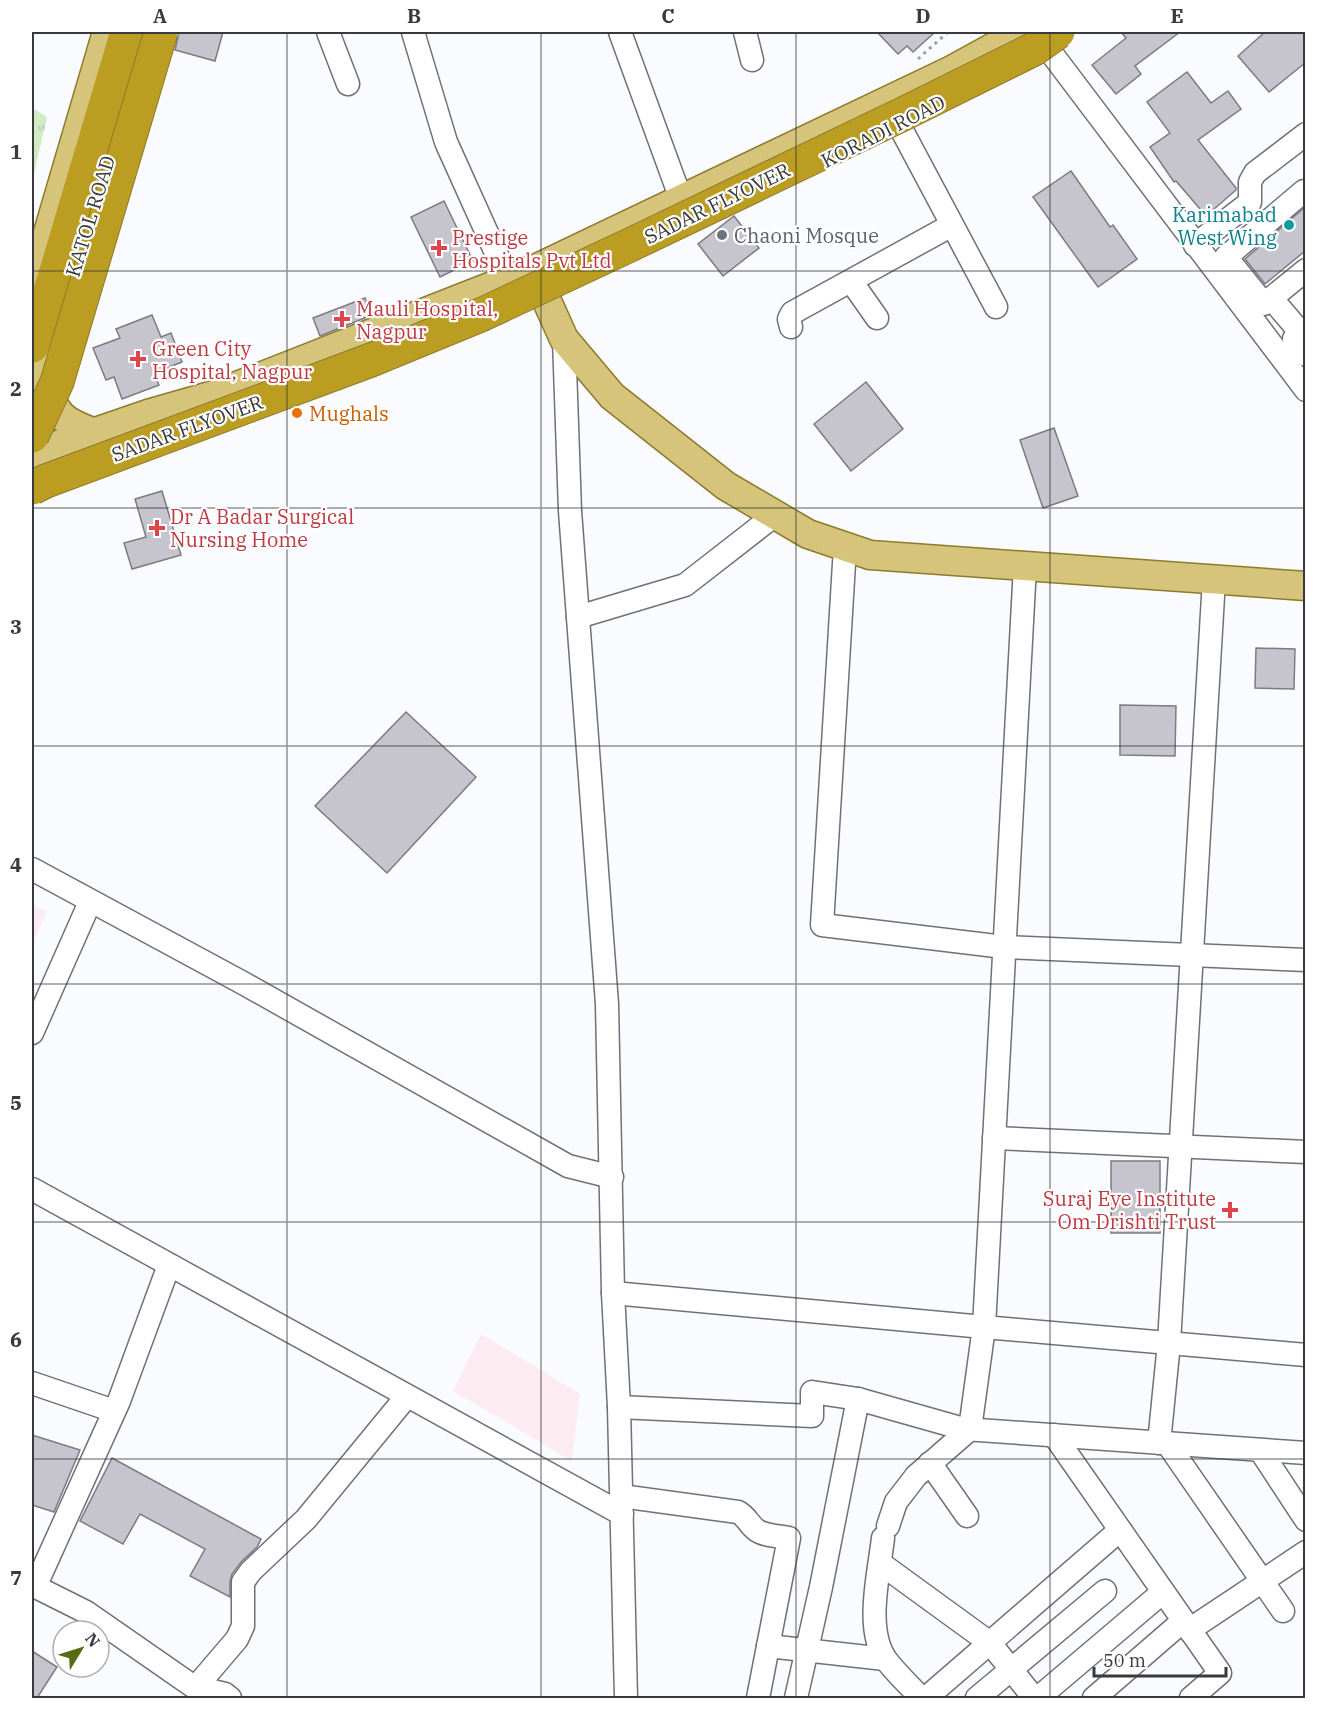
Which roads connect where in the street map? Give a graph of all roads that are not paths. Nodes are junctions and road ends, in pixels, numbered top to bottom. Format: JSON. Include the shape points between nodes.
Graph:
{"nodes":[{"id":1,"x":107,"y":32,"type":"edge"},
{"id":2,"x":127,"y":32,"type":"edge"},
{"id":3,"x":147,"y":32,"type":"edge"},
{"id":4,"x":161,"y":32,"type":"edge"},
{"id":5,"x":328,"y":32,"type":"edge"},
{"id":6,"x":412,"y":32,"type":"edge"},
{"id":7,"x":620,"y":32,"type":"edge"},
{"id":8,"x":745,"y":32,"type":"edge"},
{"id":9,"x":1021,"y":32,"type":"edge"},
{"id":10,"x":1076,"y":32,"type":"edge"},
{"id":11,"x":1049,"y":38,"type":"edge"},
{"id":12,"x":752,"y":60,"type":"dead end"},
{"id":13,"x":348,"y":84,"type":"dead end"},
{"id":14,"x":898,"y":123,"type":"junction"},
{"id":15,"x":1305,"y":134,"type":"edge"},
{"id":16,"x":1304,"y":191,"type":"edge"},
{"id":17,"x":681,"y":201,"type":"junction"},
{"id":18,"x":952,"y":225,"type":"junction"},
{"id":19,"x":692,"y":227,"type":"junction"},
{"id":20,"x":1196,"y":245,"type":"junction"},
{"id":21,"x":1305,"y":270,"type":"edge"},
{"id":22,"x":520,"y":275,"type":"junction"},
{"id":23,"x":851,"y":281,"type":"junction"},
{"id":24,"x":32,"y":286,"type":"edge"},
{"id":25,"x":1268,"y":301,"type":"junction"},
{"id":26,"x":532,"y":304,"type":"junction"},
{"id":27,"x":996,"y":307,"type":"dead end"},
{"id":28,"x":877,"y":318,"type":"dead end"},
{"id":29,"x":791,"y":327,"type":"dead end"},
{"id":30,"x":1266,"y":338,"type":"junction"},
{"id":31,"x":564,"y":339,"type":"junction"},
{"id":32,"x":1301,"y":339,"type":"edge"},
{"id":33,"x":32,"y":346,"type":"edge"},
{"id":34,"x":36,"y":389,"type":"edge"},
{"id":35,"x":1305,"y":390,"type":"edge"},
{"id":36,"x":95,"y":433,"type":"junction"},
{"id":37,"x":32,"y":436,"type":"edge"},
{"id":38,"x":32,"y":454,"type":"edge"},
{"id":39,"x":32,"y":478,"type":"edge"},
{"id":40,"x":32,"y":489,"type":"edge"},
{"id":41,"x":775,"y":515,"type":"junction"},
{"id":42,"x":844,"y":547,"type":"junction"},
{"id":43,"x":1025,"y":566,"type":"junction"},
{"id":44,"x":1214,"y":579,"type":"junction"},
{"id":45,"x":1305,"y":586,"type":"edge"},
{"id":46,"x":578,"y":617,"type":"junction"},
{"id":47,"x":32,"y":869,"type":"edge"},
{"id":48,"x":90,"y":902,"type":"junction"},
{"id":49,"x":1005,"y":947,"type":"junction"},
{"id":50,"x":1193,"y":955,"type":"junction"},
{"id":51,"x":1305,"y":960,"type":"edge"},
{"id":52,"x":32,"y":1034,"type":"edge"},
{"id":53,"x":994,"y":1138,"type":"junction"},
{"id":54,"x":1181,"y":1146,"type":"junction"},
{"id":55,"x":1305,"y":1152,"type":"edge"},
{"id":56,"x":612,"y":1177,"type":"junction"},
{"id":57,"x":32,"y":1190,"type":"edge"},
{"id":58,"x":169,"y":1265,"type":"junction"},
{"id":59,"x":613,"y":1293,"type":"junction"},
{"id":60,"x":984,"y":1327,"type":"junction"},
{"id":61,"x":1169,"y":1343,"type":"junction"},
{"id":62,"x":1305,"y":1355,"type":"edge"},
{"id":63,"x":32,"y":1383,"type":"edge"},
{"id":64,"x":407,"y":1396,"type":"junction"},
{"id":65,"x":858,"y":1399,"type":"junction"},
{"id":66,"x":619,"y":1407,"type":"junction"},
{"id":67,"x":114,"y":1411,"type":"junction"},
{"id":68,"x":970,"y":1429,"type":"junction"},
{"id":69,"x":1054,"y":1435,"type":"junction"},
{"id":70,"x":1163,"y":1443,"type":"junction"},
{"id":71,"x":1260,"y":1450,"type":"junction"},
{"id":72,"x":1305,"y":1453,"type":"edge"},
{"id":73,"x":930,"y":1463,"type":"junction"},
{"id":74,"x":621,"y":1505,"type":"junction"},
{"id":75,"x":967,"y":1516,"type":"dead end"},
{"id":76,"x":1305,"y":1520,"type":"edge"},
{"id":77,"x":1120,"y":1530,"type":"junction"},
{"id":78,"x":1305,"y":1552,"type":"edge"},
{"id":79,"x":880,"y":1563,"type":"junction"},
{"id":80,"x":1262,"y":1581,"type":"junction"},
{"id":81,"x":33,"y":1586,"type":"edge"},
{"id":82,"x":1105,"y":1591,"type":"dead end"},
{"id":83,"x":1163,"y":1592,"type":"junction"},
{"id":84,"x":1283,"y":1611,"type":"dead end"},
{"id":85,"x":1187,"y":1626,"type":"junction"},
{"id":86,"x":990,"y":1643,"type":"junction"},
{"id":87,"x":768,"y":1646,"type":"junction"},
{"id":88,"x":807,"y":1650,"type":"junction"},
{"id":89,"x":885,"y":1659,"type":"junction"},
{"id":90,"x":1010,"y":1669,"type":"junction"},
{"id":91,"x":203,"y":1693,"type":"edge"},
{"id":92,"x":230,"y":1698,"type":"edge"},
{"id":93,"x":627,"y":1698,"type":"edge"},
{"id":94,"x":758,"y":1698,"type":"edge"},
{"id":95,"x":796,"y":1698,"type":"edge"},
{"id":96,"x":921,"y":1698,"type":"edge"},
{"id":97,"x":926,"y":1698,"type":"edge"},
{"id":98,"x":977,"y":1698,"type":"edge"},
{"id":99,"x":1036,"y":1698,"type":"edge"},
{"id":100,"x":1094,"y":1698,"type":"edge"},
{"id":101,"x":1191,"y":1698,"type":"edge"}],
"edges":[{"from":1,"to":24,"type":"main road","name":"KATOL ROAD"},
{"from":2,"to":33,"type":"highway"},
{"from":3,"to":34,"type":"main road","name":"KATOL ROAD"},
{"from":4,"to":37,"type":"highway","bridge":true,"via":[[57,382]]},
{"from":5,"to":13,"type":"street"},
{"from":6,"to":22,"type":"street","via":[[446,142]]},
{"from":7,"to":17,"type":"street"},
{"from":8,"to":12,"type":"street"},
{"from":9,"to":17,"type":"main road","name":"KORADI ROAD","via":[[950,71]]},
{"from":10,"to":11,"type":"main road","name":"KORADI ROAD"},
{"from":11,"to":14,"type":"main road","name":"KORADI ROAD"},
{"from":11,"to":20,"type":"street"},
{"from":11,"to":39,"type":"highway","name":"SADAR FLYOVER","via":[[1020,48],[467,312]]},
{"from":11,"to":40,"type":"highway","name":"SADAR FLYOVER","bridge":true,"via":[[901,115],[483,314]]},
{"from":14,"to":18,"type":"street"},
{"from":14,"to":19,"type":"main road","name":"KORADI ROAD"},
{"from":15,"to":20,"type":"street","via":[[1255,173],[1250,182],[1250,202]]},
{"from":16,"to":25,"type":"street","via":[[1226,257]]},
{"from":17,"to":19,"type":"street"},
{"from":17,"to":22,"type":"main road","name":"KORADI ROAD"},
{"from":18,"to":23,"type":"street"},
{"from":18,"to":27,"type":"street"},
{"from":19,"to":26,"type":"main road","name":"KORADI ROAD"},
{"from":20,"to":30,"type":"street"},
{"from":21,"to":25,"type":"street"},
{"from":22,"to":26,"type":"main road"},
{"from":22,"to":36,"type":"main road","name":"KORADI ROAD","via":[[214,395]]},
{"from":23,"to":28,"type":"street"},
{"from":23,"to":29,"type":"street","via":[[792,313]]},
{"from":25,"to":30,"type":"street"},
{"from":25,"to":32,"type":"street"},
{"from":26,"to":31,"type":"main road"},
{"from":26,"to":40,"type":"main road","name":"KORADI ROAD","via":[[374,369]]},
{"from":30,"to":32,"type":"street"},
{"from":30,"to":35,"type":"street"},
{"from":31,"to":41,"type":"main road","via":[[612,396],[726,486]]},
{"from":31,"to":46,"type":"street"},
{"from":34,"to":36,"type":"main road","via":[[72,425]]},
{"from":36,"to":38,"type":"main road","name":"KORADI ROAD"},
{"from":41,"to":42,"type":"main road","via":[[808,534]]},
{"from":41,"to":46,"type":"street","via":[[685,585]]},
{"from":42,"to":43,"type":"main road","via":[[870,555]]},
{"from":42,"to":49,"type":"street","via":[[822,925]]},
{"from":43,"to":44,"type":"main road"},
{"from":43,"to":49,"type":"street"},
{"from":44,"to":45,"type":"main road"},
{"from":44,"to":50,"type":"street"},
{"from":46,"to":56,"type":"street","via":[[607,1004]]},
{"from":47,"to":48,"type":"street"},
{"from":48,"to":52,"type":"street"},
{"from":48,"to":56,"type":"street","via":[[243,983],[568,1166]]},
{"from":49,"to":50,"type":"street"},
{"from":49,"to":53,"type":"street"},
{"from":50,"to":51,"type":"street"},
{"from":50,"to":54,"type":"street"},
{"from":53,"to":54,"type":"street"},
{"from":53,"to":60,"type":"street"},
{"from":54,"to":55,"type":"street"},
{"from":54,"to":61,"type":"street"},
{"from":56,"to":59,"type":"street"},
{"from":57,"to":58,"type":"street"},
{"from":58,"to":64,"type":"street"},
{"from":58,"to":67,"type":"street"},
{"from":59,"to":60,"type":"street"},
{"from":59,"to":66,"type":"street"},
{"from":60,"to":61,"type":"street"},
{"from":60,"to":68,"type":"street"},
{"from":61,"to":62,"type":"street"},
{"from":61,"to":70,"type":"street"},
{"from":63,"to":67,"type":"street"},
{"from":64,"to":74,"type":"street"},
{"from":64,"to":91,"type":"street","via":[[306,1519],[243,1582],[243,1626]]},
{"from":65,"to":66,"type":"street","via":[[812,1392],[812,1416]]},
{"from":65,"to":68,"type":"street"},
{"from":65,"to":88,"type":"street"},
{"from":66,"to":74,"type":"street"},
{"from":67,"to":81,"type":"street"},
{"from":68,"to":69,"type":"street"},
{"from":68,"to":73,"type":"street"},
{"from":69,"to":70,"type":"street"},
{"from":69,"to":77,"type":"street"},
{"from":70,"to":71,"type":"street"},
{"from":70,"to":80,"type":"street"},
{"from":71,"to":72,"type":"street"},
{"from":71,"to":76,"type":"street"},
{"from":73,"to":75,"type":"street"},
{"from":73,"to":79,"type":"street","via":[[896,1502],[885,1532]]},
{"from":74,"to":87,"type":"street","via":[[738,1512],[756,1530],[789,1538]]},
{"from":74,"to":93,"type":"street"},
{"from":77,"to":83,"type":"street"},
{"from":77,"to":86,"type":"street"},
{"from":78,"to":80,"type":"street"},
{"from":79,"to":86,"type":"street"},
{"from":79,"to":89,"type":"street","via":[[874,1633]]},
{"from":80,"to":84,"type":"street"},
{"from":80,"to":85,"type":"street","via":[[1192,1628]]},
{"from":81,"to":91,"type":"street","via":[[86,1612]]},
{"from":82,"to":90,"type":"street"},
{"from":83,"to":85,"type":"street"},
{"from":83,"to":99,"type":"street"},
{"from":85,"to":100,"type":"street"},
{"from":85,"to":101,"type":"street","via":[[1220,1673]]},
{"from":86,"to":90,"type":"street"},
{"from":86,"to":97,"type":"street"},
{"from":87,"to":88,"type":"street"},
{"from":87,"to":94,"type":"street"},
{"from":88,"to":89,"type":"street"},
{"from":88,"to":95,"type":"street"},
{"from":89,"to":96,"type":"street"},
{"from":90,"to":98,"type":"street"},
{"from":90,"to":99,"type":"street"},
{"from":91,"to":92,"type":"street","via":[[225,1694]]}]}
